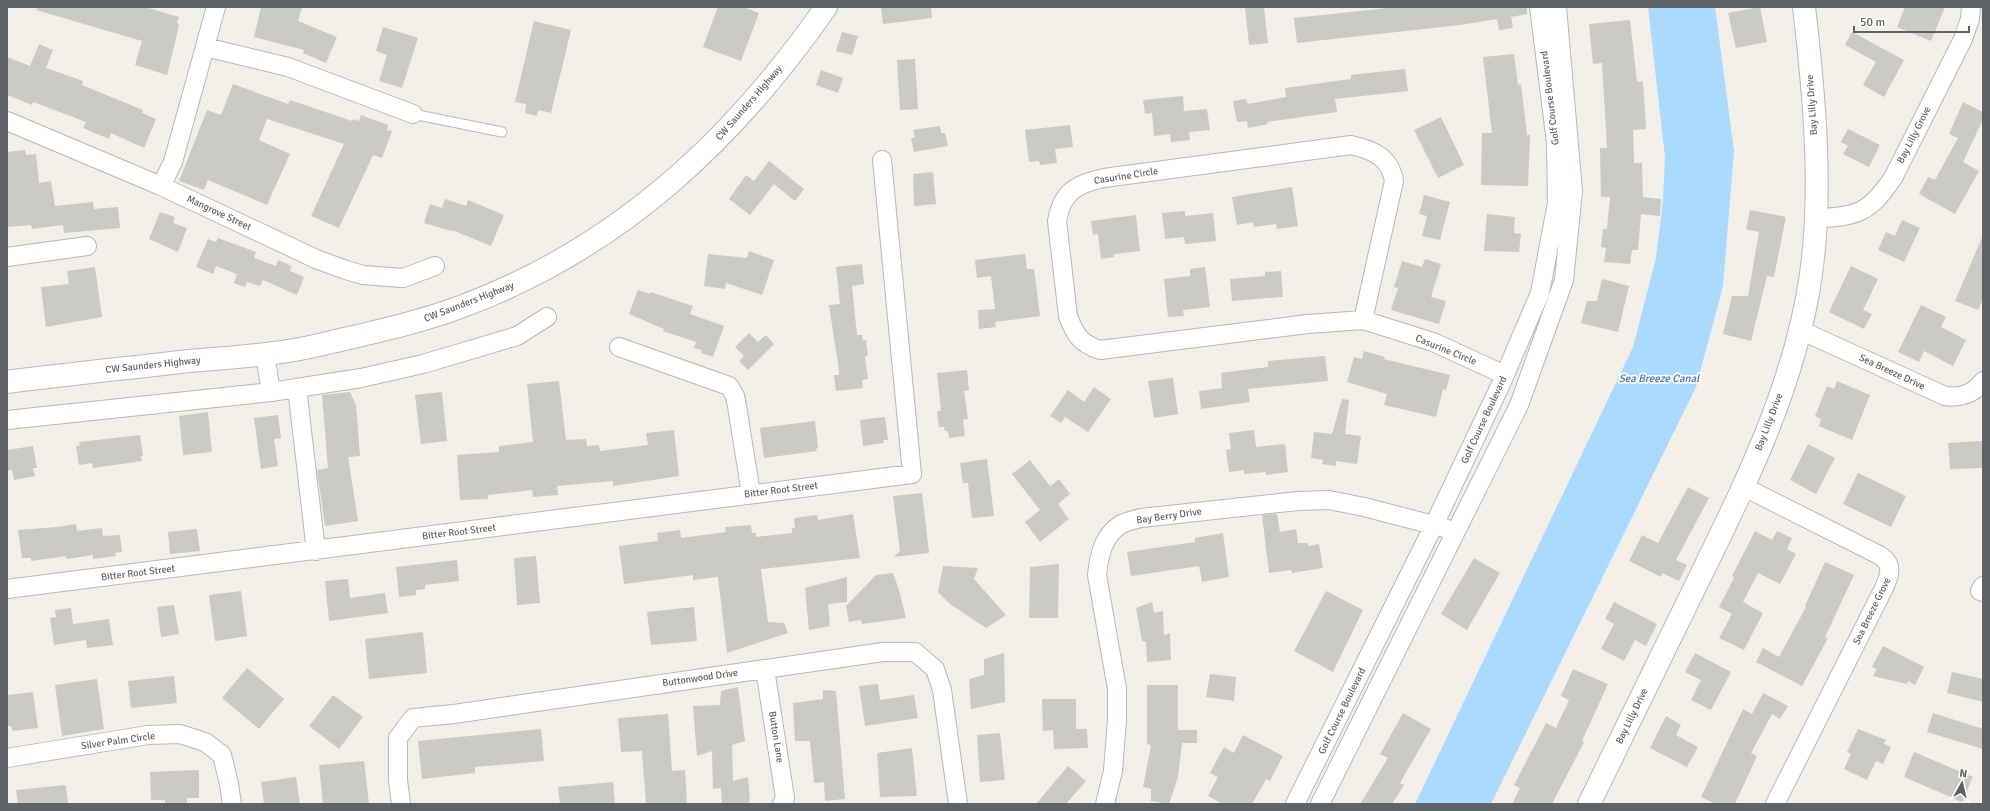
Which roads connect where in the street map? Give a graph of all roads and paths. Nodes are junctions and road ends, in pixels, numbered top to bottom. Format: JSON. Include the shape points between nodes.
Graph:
{"nodes":[{"id":1,"x":216,"y":7,"type":"edge"},
{"id":2,"x":826,"y":7,"type":"edge"},
{"id":3,"x":1539,"y":7,"type":"edge"},
{"id":4,"x":1558,"y":7,"type":"edge"},
{"id":5,"x":1804,"y":7,"type":"edge"},
{"id":6,"x":1971,"y":7,"type":"edge"},
{"id":7,"x":205,"y":47,"type":"junction"},
{"id":8,"x":413,"y":114,"type":"joint"},
{"id":9,"x":7,"y":121,"type":"edge"},
{"id":10,"x":502,"y":132,"type":"dead end"},
{"id":11,"x":882,"y":160,"type":"dead end"},
{"id":12,"x":161,"y":186,"type":"junction"},
{"id":13,"x":1816,"y":218,"type":"junction"},
{"id":14,"x":86,"y":246,"type":"dead end"},
{"id":15,"x":7,"y":257,"type":"edge"},
{"id":16,"x":435,"y":266,"type":"dead end"},
{"id":17,"x":547,"y":318,"type":"dead end"},
{"id":18,"x":1363,"y":320,"type":"junction"},
{"id":19,"x":1800,"y":330,"type":"junction"},
{"id":20,"x":619,"y":347,"type":"dead end"},
{"id":21,"x":265,"y":354,"type":"junction"},
{"id":22,"x":1505,"y":375,"type":"junction"},
{"id":23,"x":1983,"y":381,"type":"edge"},
{"id":24,"x":7,"y":382,"type":"edge"},
{"id":25,"x":297,"y":388,"type":"junction"},
{"id":26,"x":271,"y":392,"type":"junction"},
{"id":27,"x":7,"y":420,"type":"edge"},
{"id":28,"x":1744,"y":487,"type":"junction"},
{"id":29,"x":751,"y":494,"type":"junction"},
{"id":30,"x":1434,"y":525,"type":"junction"},
{"id":31,"x":1456,"y":532,"type":"junction"},
{"id":32,"x":316,"y":551,"type":"junction"},
{"id":33,"x":7,"y":589,"type":"edge"},
{"id":34,"x":765,"y":669,"type":"junction"},
{"id":35,"x":7,"y":758,"type":"edge"},
{"id":36,"x":232,"y":804,"type":"edge"},
{"id":37,"x":401,"y":804,"type":"edge"},
{"id":38,"x":782,"y":804,"type":"edge"},
{"id":39,"x":958,"y":804,"type":"edge"},
{"id":40,"x":1105,"y":804,"type":"edge"},
{"id":41,"x":1295,"y":804,"type":"edge"},
{"id":42,"x":1320,"y":804,"type":"edge"},
{"id":43,"x":1589,"y":804,"type":"edge"},
{"id":44,"x":1775,"y":804,"type":"edge"}],
"edges":[{"from":1,"to":7,"type":"street"},
{"from":2,"to":21,"type":"main road","name":"CW Saunders Highway","via":[[804,39],[728,130],[651,200],[569,257],[520,283],[477,301],[406,325],[295,350]]},
{"from":3,"to":22,"type":"street","name":"Golf Course Boulevard","via":[[1556,143],[1557,203],[1540,293]]},
{"from":4,"to":31,"type":"street","name":"Golf Course Boulevard","via":[[1573,191],[1564,280],[1519,405]]},
{"from":5,"to":13,"type":"main road","name":"Bay Lilly Drive","via":[[1814,130]]},
{"from":6,"to":13,"type":"street","name":"Bay Lilly Grove","via":[[1963,40],[1885,190],[1868,207],[1851,216]]},
{"from":7,"to":8,"type":"street","via":[[288,68]]},
{"from":7,"to":12,"type":"street","via":[[173,162]]},
{"from":8,"to":10,"type":"lane"},
{"from":9,"to":12,"type":"street","name":"Mangrove Street"},
{"from":11,"to":29,"type":"street","name":"Bitter Root Street","via":[[912,474]]},
{"from":12,"to":16,"type":"street","name":"Mangrove Street","via":[[316,259],[363,275],[403,278]]},
{"from":13,"to":19,"type":"main road","name":"Bay Lilly Drive","via":[[1811,274]]},
{"from":14,"to":15,"type":"street"},
{"from":17,"to":25,"type":"street","via":[[516,336],[472,350],[361,378]]},
{"from":18,"to":18,"type":"street","name":"Casurine Circle","via":[[1394,181],[1392,170],[1386,162],[1369,149],[1351,145],[1104,178],[1089,181],[1078,187],[1064,197],[1059,208],[1057,221],[1068,316],[1073,331],[1092,348],[1100,350],[1308,324]]},
{"from":18,"to":22,"type":"street","name":"Casurine Circle","via":[[1433,342]]},
{"from":19,"to":23,"type":"street","name":"Sea Breeze Drive","via":[[1945,396],[1969,394]]},
{"from":19,"to":28,"type":"main road","name":"Bay Lilly Drive","via":[[1770,426]]},
{"from":20,"to":29,"type":"street","via":[[729,386],[735,396]]},
{"from":21,"to":24,"type":"main road","name":"CW Saunders Highway"},
{"from":21,"to":26,"type":"street"},
{"from":22,"to":30,"type":"street","name":"Golf Course Boulevard"},
{"from":25,"to":26,"type":"street"},
{"from":25,"to":32,"type":"street"},
{"from":26,"to":27,"type":"street"},
{"from":28,"to":43,"type":"main road","name":"Bay Lilly Drive"},
{"from":28,"to":44,"type":"street","name":"Sea Breeze Grove","via":[[1879,555],[1890,568],[1890,575],[1884,588]]},
{"from":29,"to":32,"type":"street","name":"Bitter Root Street"},
{"from":30,"to":31,"type":"street","name":"Bay Berry Drive"},
{"from":30,"to":40,"type":"street","name":"Bay Berry Drive","via":[[1329,500],[1141,518],[1120,525],[1103,544],[1097,575],[1117,689],[1113,771]]},
{"from":30,"to":41,"type":"street","name":"Golf Course Boulevard"},
{"from":31,"to":42,"type":"street","name":"Golf Course Boulevard"},
{"from":32,"to":33,"type":"street","name":"Bitter Root Street"},
{"from":34,"to":37,"type":"street","name":"Buttonwood Drive","via":[[413,718],[398,738]]},
{"from":34,"to":38,"type":"street","name":"Button Lane","via":[[785,798]]},
{"from":34,"to":39,"type":"street","name":"Buttonwood Drive","via":[[883,652],[915,652],[935,669],[942,690]]},
{"from":35,"to":36,"type":"street","name":"Silver Palm Circle","via":[[148,735],[180,734],[205,742],[222,755]]}]}
